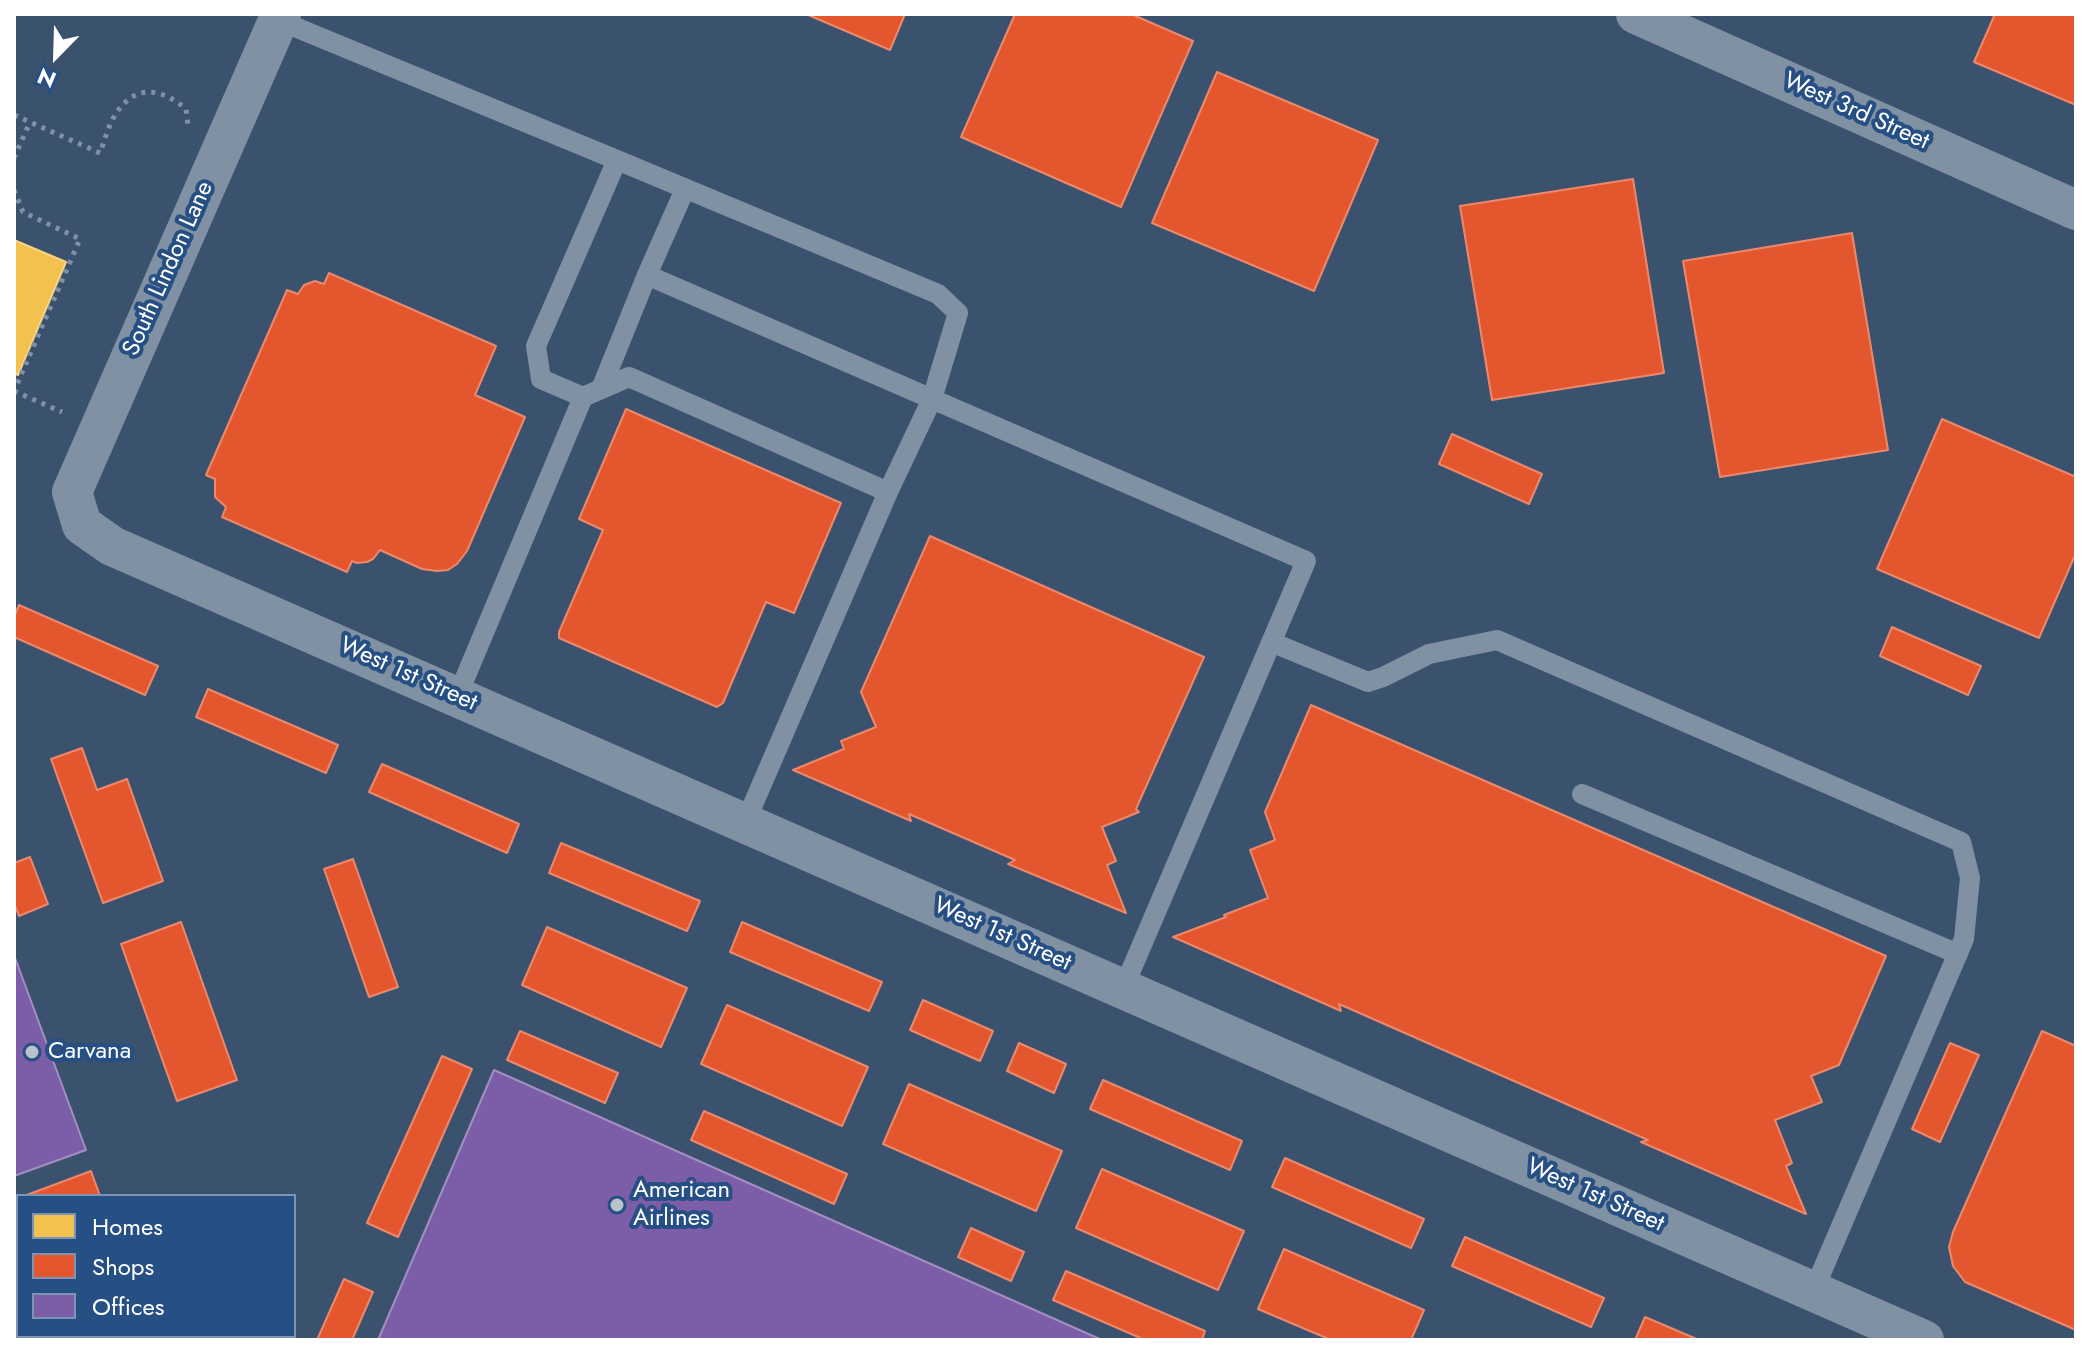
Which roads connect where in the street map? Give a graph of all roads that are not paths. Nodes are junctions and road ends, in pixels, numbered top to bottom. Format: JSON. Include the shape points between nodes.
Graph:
{"nodes":[{"id":1,"x":1636,"y":14,"type":"edge"},
{"id":2,"x":280,"y":17,"type":"edge"},
{"id":3,"x":617,"y":160,"type":"junction"},
{"id":4,"x":685,"y":189,"type":"junction"},
{"id":5,"x":2076,"y":210,"type":"edge"},
{"id":6,"x":647,"y":275,"type":"junction"},
{"id":7,"x":592,"y":393,"type":"junction"},
{"id":8,"x":932,"y":399,"type":"junction"},
{"id":9,"x":888,"y":492,"type":"junction"},
{"id":10,"x":82,"y":525,"type":"joint"},
{"id":11,"x":1271,"y":642,"type":"junction"},
{"id":12,"x":457,"y":697,"type":"junction"},
{"id":13,"x":1582,"y":794,"type":"dead end"},
{"id":14,"x":745,"y":823,"type":"junction"},
{"id":15,"x":1958,"y":954,"type":"junction"},
{"id":16,"x":1123,"y":989,"type":"junction"},
{"id":17,"x":1813,"y":1292,"type":"junction"},
{"id":18,"x":1924,"y":1340,"type":"edge"}],
"edges":[{"from":1,"to":5,"type":"street","name":"West 3rd Street"},
{"from":2,"to":3,"type":"lane"},
{"from":2,"to":10,"type":"street","name":"South Lindon Lane","via":[[72,492]]},
{"from":3,"to":4,"type":"lane"},
{"from":3,"to":7,"type":"lane","via":[[536,346],[541,379]]},
{"from":4,"to":6,"type":"lane"},
{"from":4,"to":8,"type":"lane","via":[[938,294],[958,313]]},
{"from":6,"to":7,"type":"lane"},
{"from":6,"to":8,"type":"lane"},
{"from":7,"to":9,"type":"lane","via":[[629,377]]},
{"from":7,"to":12,"type":"lane"},
{"from":8,"to":9,"type":"lane"},
{"from":8,"to":11,"type":"lane","via":[[1306,561]]},
{"from":9,"to":14,"type":"lane"},
{"from":10,"to":12,"type":"street","name":"West 1st Street","via":[[112,546]]},
{"from":11,"to":15,"type":"lane","via":[[1368,682],[1429,654],[1497,640],[1961,842],[1970,878]]},
{"from":11,"to":16,"type":"lane"},
{"from":12,"to":14,"type":"street","name":"West 1st Street"},
{"from":13,"to":15,"type":"lane"},
{"from":14,"to":16,"type":"street","name":"West 1st Street"},
{"from":15,"to":17,"type":"lane"},
{"from":16,"to":17,"type":"street","name":"West 1st Street"},
{"from":17,"to":18,"type":"street","name":"West 1st Street"}]}
